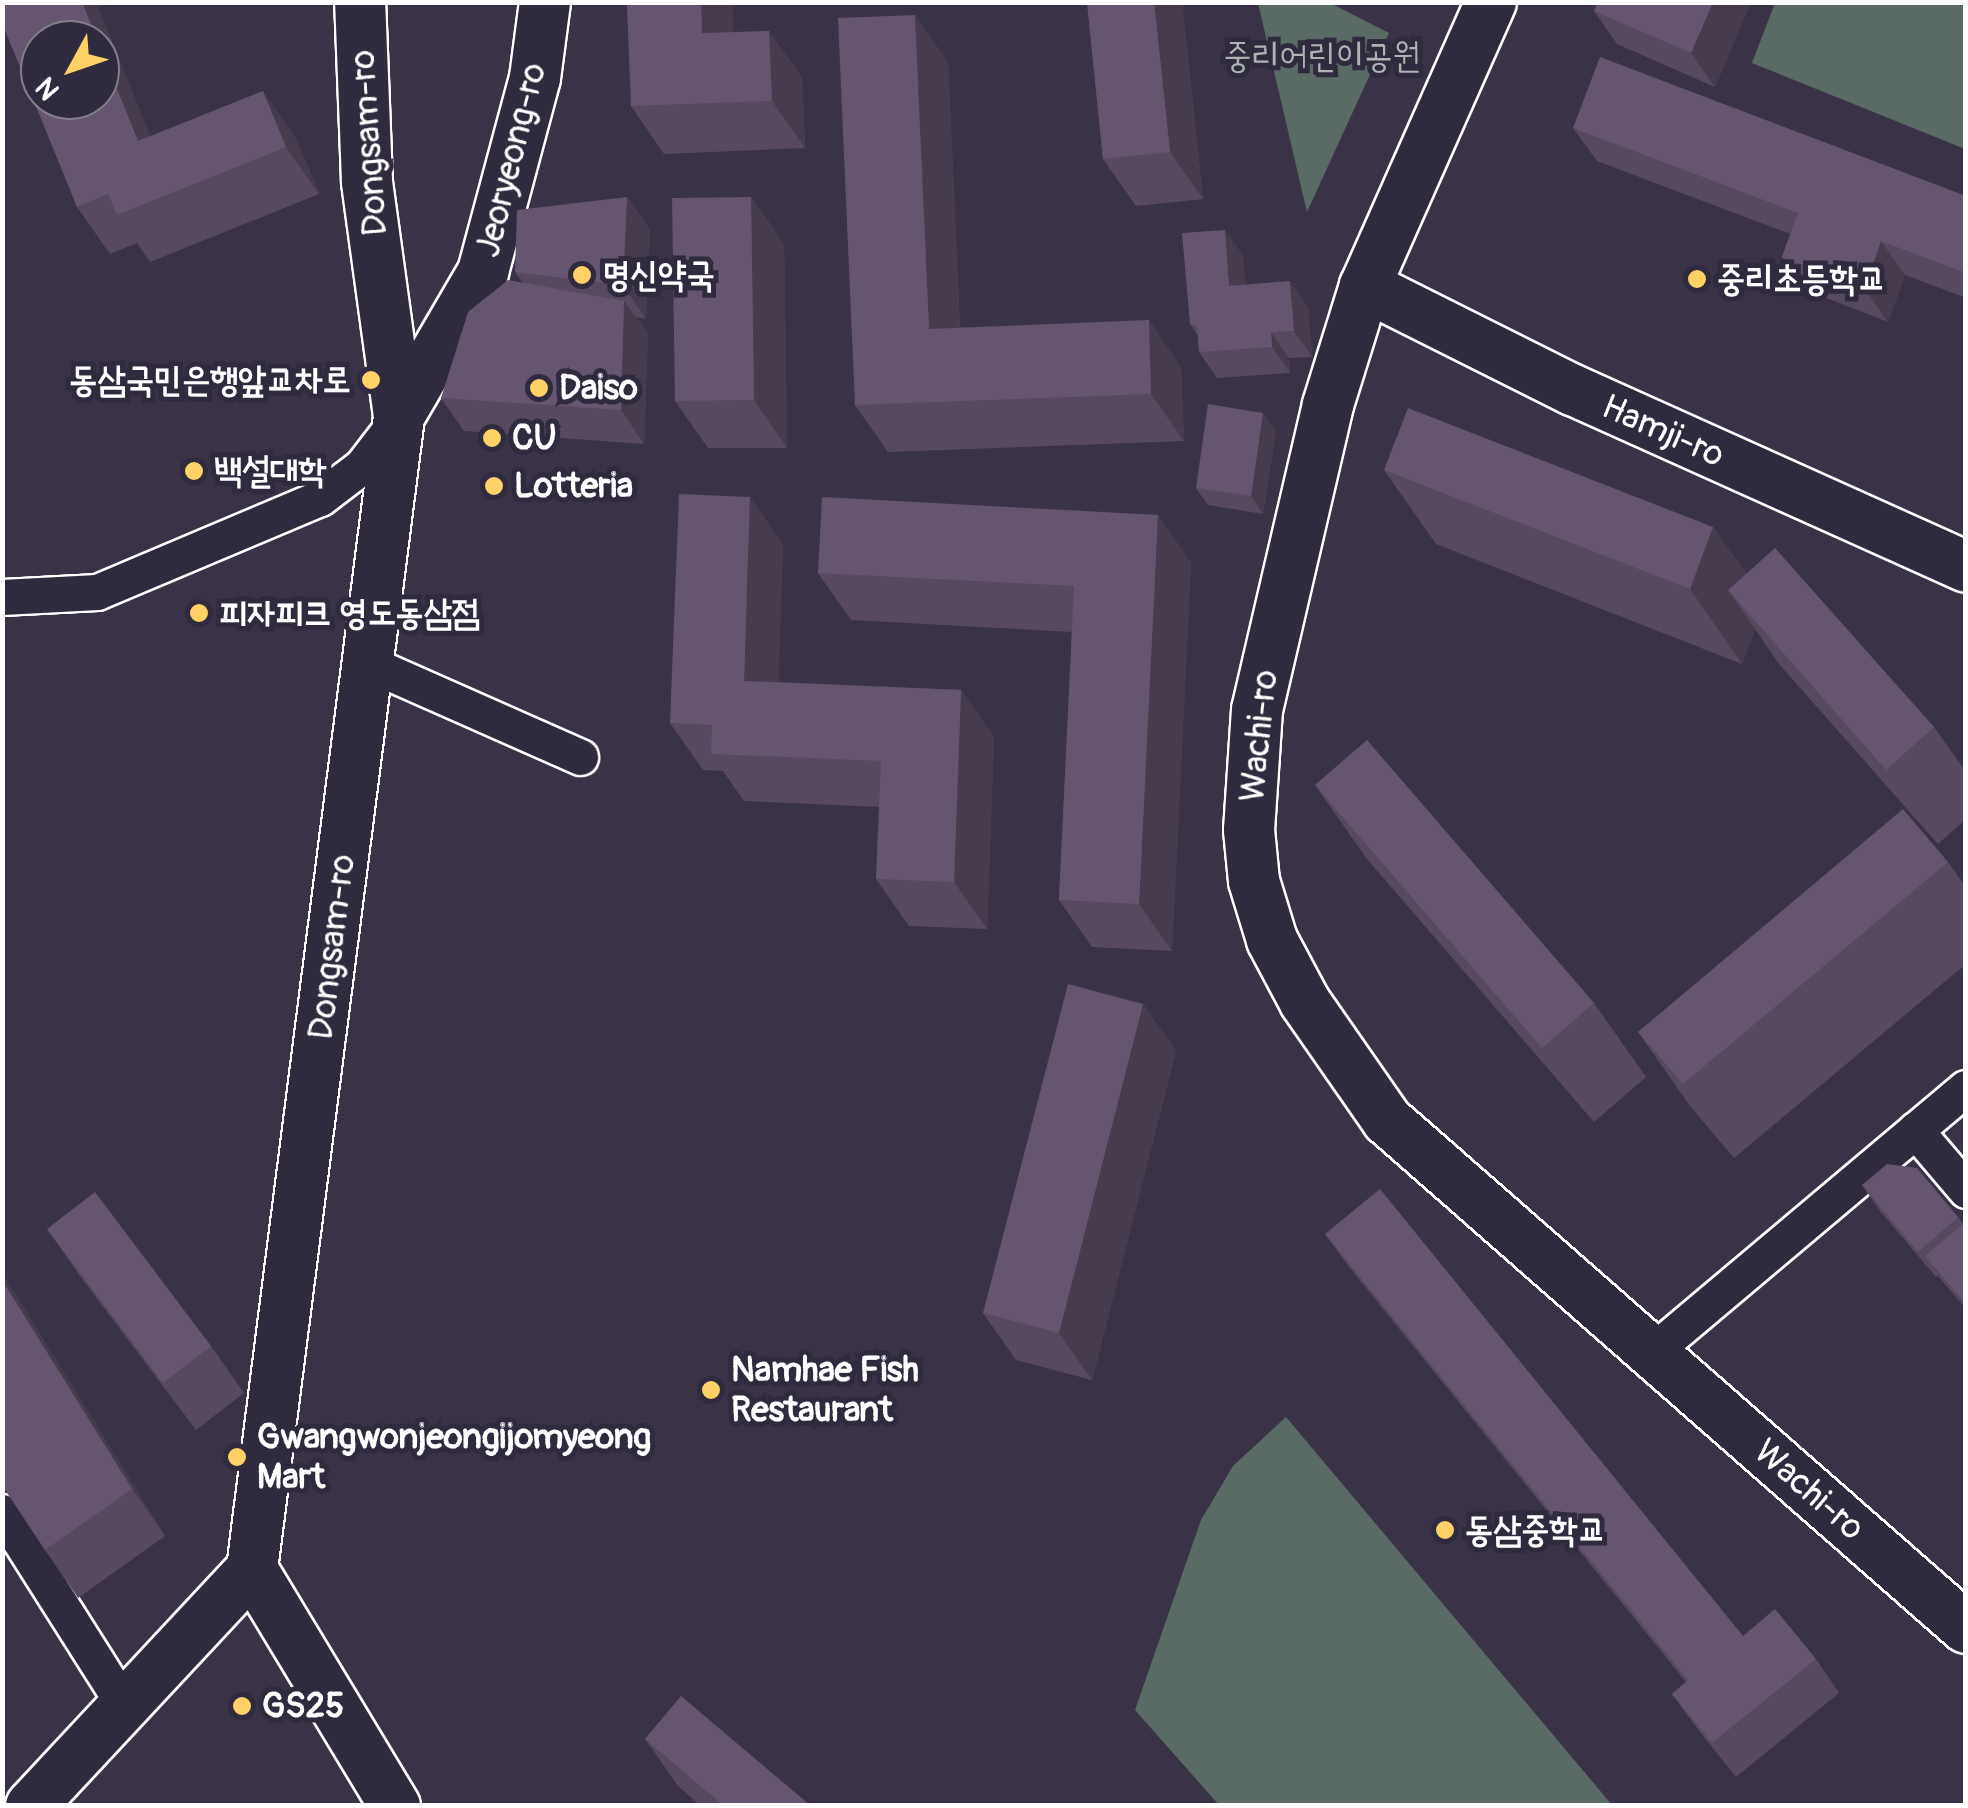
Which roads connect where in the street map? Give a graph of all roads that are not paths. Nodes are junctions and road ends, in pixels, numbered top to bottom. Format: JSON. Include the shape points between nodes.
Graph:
{"nodes":[{"id":1,"x":360,"y":2,"type":"edge"},
{"id":2,"x":545,"y":2,"type":"edge"},
{"id":3,"x":1491,"y":2,"type":"edge"},
{"id":4,"x":1365,"y":286,"type":"junction"},
{"id":5,"x":400,"y":416,"type":"junction"},
{"id":6,"x":1966,"y":567,"type":"edge"},
{"id":7,"x":2,"y":598,"type":"edge"},
{"id":8,"x":368,"y":663,"type":"junction"},
{"id":9,"x":580,"y":758,"type":"dead end"},
{"id":10,"x":1966,"y":1088,"type":"edge"},
{"id":11,"x":1916,"y":1130,"type":"junction"},
{"id":12,"x":1966,"y":1190,"type":"edge"},
{"id":13,"x":1652,"y":1352,"type":"junction"},
{"id":14,"x":2,"y":1512,"type":"edge"},
{"id":15,"x":252,"y":1569,"type":"junction"},
{"id":16,"x":1966,"y":1628,"type":"edge"},
{"id":17,"x":124,"y":1705,"type":"junction"},
{"id":18,"x":31,"y":1806,"type":"edge"},
{"id":19,"x":394,"y":1806,"type":"edge"}],
"edges":[{"from":1,"to":5,"type":"main road","name":"Dongsam-ro","via":[[367,181]]},
{"from":2,"to":5,"type":"main road","name":"Jeoryeong-ro","via":[[535,78],[483,272]]},
{"from":3,"to":4,"type":"main road","name":"Wachi-ro"},
{"from":4,"to":6,"type":"main road","name":"Hamji-ro","via":[[1573,390]]},
{"from":4,"to":13,"type":"main road","name":"Wachi-ro","via":[[1274,619],[1257,710],[1249,830],[1254,882],[1272,940],[1305,1002],[1387,1120]]},
{"from":5,"to":7,"type":"street","via":[[362,466],[320,498],[97,592]]},
{"from":5,"to":8,"type":"main road","name":"Dongsam-ro"},
{"from":8,"to":9,"type":"street"},
{"from":8,"to":15,"type":"main road","name":"Dongsam-ro"},
{"from":10,"to":11,"type":"street"},
{"from":11,"to":12,"type":"street"},
{"from":11,"to":13,"type":"street"},
{"from":13,"to":16,"type":"main road","name":"Wachi-ro"},
{"from":14,"to":17,"type":"street"},
{"from":15,"to":17,"type":"main road"},
{"from":15,"to":19,"type":"main road"},
{"from":17,"to":18,"type":"main road"}]}
